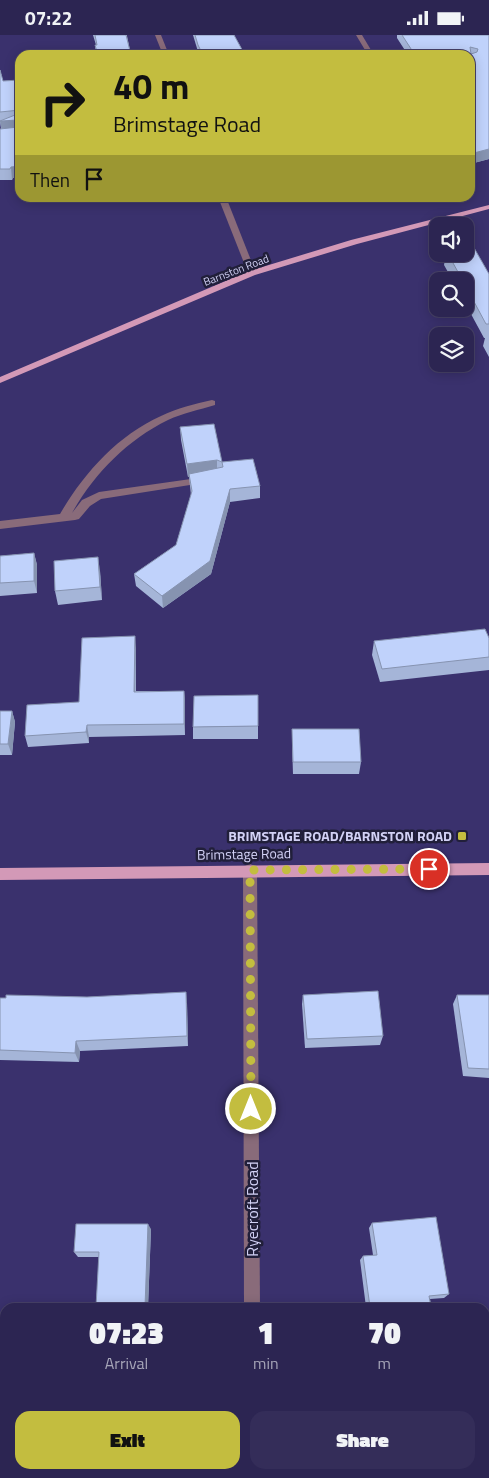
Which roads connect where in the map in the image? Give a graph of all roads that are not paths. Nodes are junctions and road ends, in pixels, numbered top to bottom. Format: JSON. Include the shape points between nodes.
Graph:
{"nodes":[{"id":1,"x":158,"y":35,"type":"edge"},
{"id":2,"x":359,"y":35,"type":"edge"},
{"id":3,"x":164,"y":50,"type":"edge"},
{"id":4,"x":368,"y":50,"type":"edge"},
{"id":5,"x":224,"y":202,"type":"edge"},
{"id":6,"x":489,"y":207,"type":"edge"},
{"id":7,"x":252,"y":273,"type":"junction"},
{"id":8,"x":0,"y":381,"type":"edge"},
{"id":9,"x":212,"y":403,"type":"dead end"},
{"id":10,"x":217,"y":478,"type":"edge"},
{"id":11,"x":70,"y":516,"type":"junction"},
{"id":12,"x":0,"y":525,"type":"edge"},
{"id":13,"x":489,"y":869,"type":"edge"},
{"id":14,"x":250,"y":870,"type":"junction"},
{"id":15,"x":0,"y":874,"type":"edge"},
{"id":16,"x":252,"y":1303,"type":"edge"}],
"edges":[{"from":1,"to":3,"type":"street"},
{"from":2,"to":4,"type":"street"},
{"from":5,"to":7,"type":"street"},
{"from":6,"to":7,"type":"main road","name":"Barnston Road"},
{"from":7,"to":8,"type":"main road","name":"Barnston Road"},
{"from":9,"to":11,"type":"street","via":[[166,417],[139,432],[82,487]]},
{"from":10,"to":11,"type":"street","via":[[98,496]]},
{"from":11,"to":12,"type":"street"},
{"from":13,"to":14,"type":"main road","name":"Brimstage Road"},
{"from":14,"to":15,"type":"main road","name":"Brimstage Road"},
{"from":14,"to":16,"type":"street","name":"Ryecroft Road"}]}
